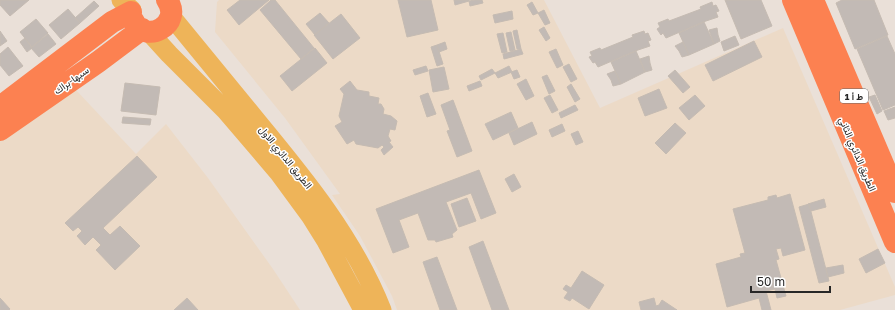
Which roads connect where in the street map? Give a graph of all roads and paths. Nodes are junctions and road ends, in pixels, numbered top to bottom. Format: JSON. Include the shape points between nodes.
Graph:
{"nodes":[{"id":1,"x":793,"y":0,"type":"edge"},
{"id":2,"x":814,"y":0,"type":"edge"},
{"id":3,"x":174,"y":7,"type":"edge"},
{"id":4,"x":135,"y":14,"type":"edge"},
{"id":5,"x":0,"y":107,"type":"edge"},
{"id":6,"x":0,"y":130,"type":"edge"},
{"id":7,"x":895,"y":192,"type":"edge"},
{"id":8,"x":895,"y":242,"type":"edge"},
{"id":9,"x":363,"y":310,"type":"edge"},
{"id":10,"x":382,"y":310,"type":"edge"}],
"edges":[{"from":1,"to":8,"type":"highway","name":"الطريق الدائري الثاني"},
{"from":2,"to":7,"type":"highway","name":"الطريق الدائري الثاني","number":"ط أ 1"},
{"from":3,"to":4,"type":"highway","via":[[165,26],[160,29]]},
{"from":3,"to":10,"type":"main road","name":"الطريق الدائري الاول","via":[[311,188],[358,259]]},
{"from":4,"to":5,"type":"highway","name":"سبها-براك","via":[[112,22]]},
{"from":4,"to":6,"type":"highway","name":"سبها-براك","via":[[98,62]]},
{"from":4,"to":9,"type":"main road","name":"الطريق الدائري الاول","via":[[169,54],[226,111],[278,172],[326,241]]}]}
